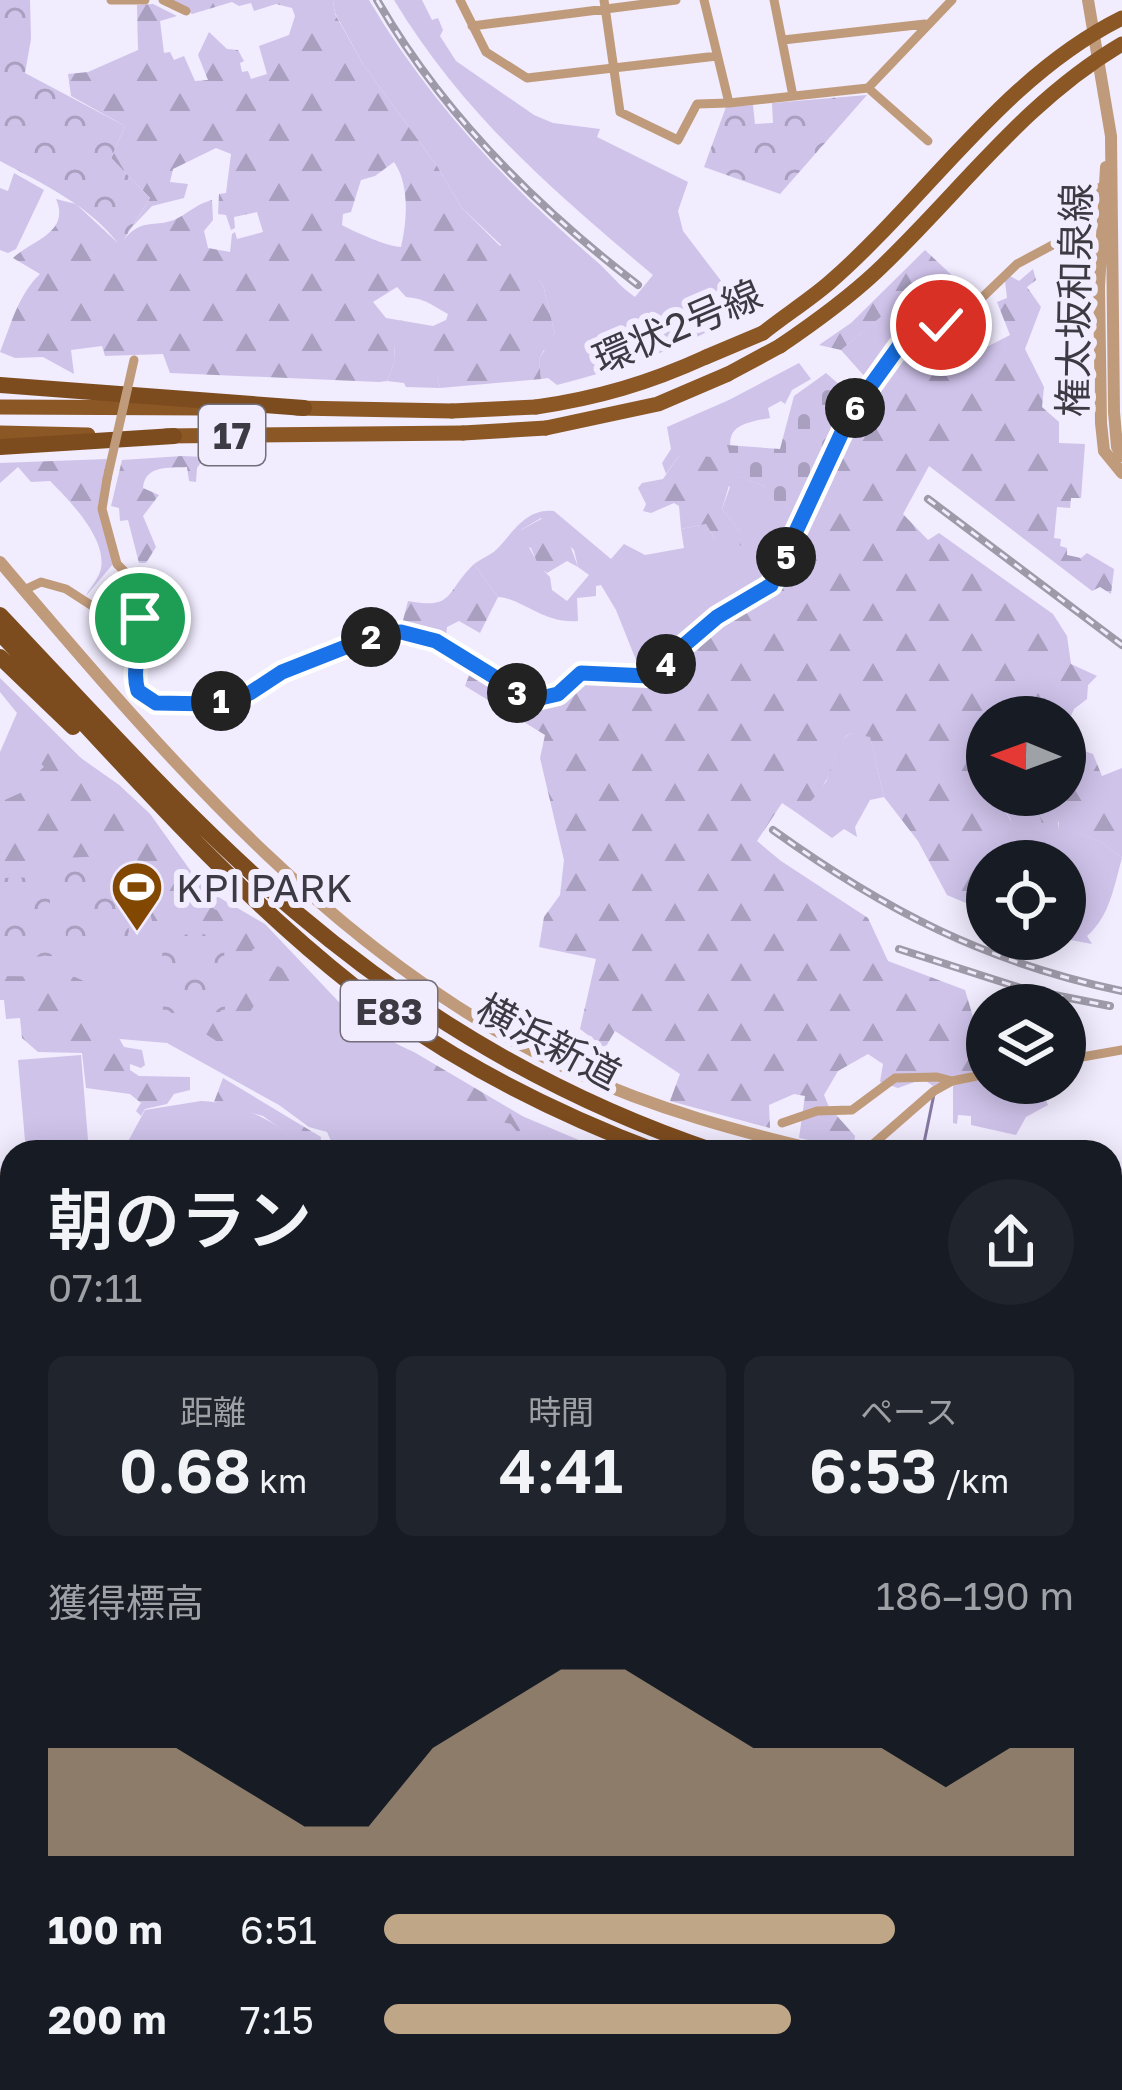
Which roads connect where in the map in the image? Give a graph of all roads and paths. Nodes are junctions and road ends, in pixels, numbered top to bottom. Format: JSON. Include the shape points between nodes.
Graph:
{"nodes":[{"id":1,"x":112,"y":0,"type":"edge"},
{"id":2,"x":145,"y":0,"type":"edge"},
{"id":3,"x":163,"y":0,"type":"edge"},
{"id":4,"x":460,"y":0,"type":"edge"},
{"id":5,"x":676,"y":0,"type":"edge"},
{"id":6,"x":704,"y":0,"type":"edge"},
{"id":7,"x":774,"y":0,"type":"edge"},
{"id":8,"x":952,"y":0,"type":"edge"},
{"id":9,"x":1088,"y":0,"type":"edge"},
{"id":10,"x":604,"y":5,"type":"edge"},
{"id":11,"x":186,"y":11,"type":"dead end"},
{"id":12,"x":1122,"y":18,"type":"edge"},
{"id":13,"x":925,"y":24,"type":"junction"},
{"id":14,"x":472,"y":26,"type":"junction"},
{"id":15,"x":1094,"y":32,"type":"junction"},
{"id":16,"x":783,"y":40,"type":"junction"},
{"id":17,"x":1122,"y":44,"type":"edge"},
{"id":18,"x":717,"y":56,"type":"junction"},
{"id":19,"x":1099,"y":58,"type":"junction"},
{"id":20,"x":614,"y":69,"type":"junction"},
{"id":21,"x":868,"y":88,"type":"junction"},
{"id":22,"x":794,"y":96,"type":"junction"},
{"id":23,"x":729,"y":103,"type":"junction"},
{"id":24,"x":1111,"y":136,"type":"junction"},
{"id":25,"x":928,"y":141,"type":"dead end"},
{"id":26,"x":1104,"y":187,"type":"junction"},
{"id":27,"x":1113,"y":212,"type":"edge"},
{"id":28,"x":1111,"y":298,"type":"edge"},
{"id":29,"x":134,"y":360,"type":"dead end"},
{"id":30,"x":0,"y":385,"type":"edge"},
{"id":31,"x":0,"y":406,"type":"edge"},
{"id":32,"x":304,"y":408,"type":"junction"},
{"id":33,"x":0,"y":434,"type":"edge"},
{"id":34,"x":174,"y":436,"type":"junction"},
{"id":35,"x":0,"y":447,"type":"edge"},
{"id":36,"x":1119,"y":464,"type":"edge"},
{"id":37,"x":0,"y":562,"type":"edge"},
{"id":38,"x":24,"y":590,"type":"junction"},
{"id":39,"x":0,"y":615,"type":"edge"},
{"id":40,"x":135,"y":622,"type":"junction"},
{"id":41,"x":0,"y":634,"type":"edge"},
{"id":42,"x":0,"y":657,"type":"edge"},
{"id":43,"x":162,"y":808,"type":"junction"},
{"id":44,"x":1122,"y":1050,"type":"edge"},
{"id":45,"x":1086,"y":1056,"type":"edge"},
{"id":46,"x":966,"y":1078,"type":"edge"},
{"id":47,"x":952,"y":1081,"type":"junction"},
{"id":48,"x":782,"y":1123,"type":"dead end"},
{"id":49,"x":631,"y":1140,"type":"edge"},
{"id":50,"x":687,"y":1140,"type":"edge"},
{"id":51,"x":779,"y":1140,"type":"edge"},
{"id":52,"x":878,"y":1140,"type":"edge"}],
"edges":[{"from":1,"to":2,"type":"street"},
{"from":3,"to":11,"type":"street"},
{"from":4,"to":14,"type":"street"},
{"from":5,"to":10,"type":"street"},
{"from":6,"to":18,"type":"street"},
{"from":7,"to":16,"type":"street"},
{"from":8,"to":13,"type":"street"},
{"from":9,"to":15,"type":"street","name":"権太坂和泉線"},
{"from":10,"to":14,"type":"street"},
{"from":10,"to":20,"type":"street"},
{"from":12,"to":15,"type":"main road","name":"環状2号線","number":"17"},
{"from":13,"to":16,"type":"street"},
{"from":13,"to":21,"type":"street"},
{"from":14,"to":20,"type":"street","via":[[487,52],[527,78]]},
{"from":15,"to":19,"type":"street","name":"権太坂和泉線"},
{"from":15,"to":32,"type":"main road","name":"環状2号線","number":"17","bridge":true,"via":[[1018,94],[829,283],[763,333],[597,398],[452,411]]},
{"from":16,"to":22,"type":"street"},
{"from":17,"to":19,"type":"main road","name":"環状2号線","number":"17"},
{"from":18,"to":20,"type":"street"},
{"from":18,"to":23,"type":"street"},
{"from":19,"to":24,"type":"street","name":"権太坂和泉線"},
{"from":19,"to":34,"type":"main road","name":"環状2号線","number":"17","bridge":true,"via":[[1030,113],[831,311],[728,374],[658,404],[546,428]]},
{"from":20,"to":23,"type":"street","via":[[620,112],[678,140],[697,104]]},
{"from":21,"to":22,"type":"street"},
{"from":21,"to":25,"type":"street"},
{"from":22,"to":23,"type":"street"},
{"from":24,"to":26,"type":"street","name":"権太坂和泉線"},
{"from":24,"to":27,"type":"street","name":"権太坂和泉線"},
{"from":26,"to":27,"type":"street","name":"権太坂和泉線"},
{"from":26,"to":40,"type":"street","via":[[1085,190],[1078,223],[1060,241],[1017,264],[964,314],[900,345],[850,415],[771,585],[717,617],[648,676],[581,673],[558,694],[532,700],[436,641],[388,632],[282,672],[250,693],[168,705],[138,691]]},
{"from":27,"to":28,"type":"street","name":"権太坂和泉線"},
{"from":28,"to":36,"type":"street","name":"権太坂和泉線","via":[[1102,438]]},
{"from":29,"to":40,"type":"street","bridge":true,"via":[[102,509],[117,564],[147,593]]},
{"from":30,"to":32,"type":"highway"},
{"from":31,"to":32,"type":"main road","name":"環状2号線","number":"17"},
{"from":33,"to":34,"type":"main road","name":"環状2号線","number":"17"},
{"from":34,"to":35,"type":"highway"},
{"from":37,"to":38,"type":"street"},
{"from":38,"to":40,"type":"street","via":[[41,582],[66,589]]},
{"from":38,"to":51,"type":"street","via":[[255,843],[374,947],[476,1018],[572,1070],[700,1120]]},
{"from":39,"to":50,"type":"highway","name":"横浜新道","number":"E83","via":[[237,859],[361,964],[571,1094]]},
{"from":41,"to":43,"type":"highway","name":"横浜新道","number":"E83"},
{"from":42,"to":43,"type":"highway"},
{"from":43,"to":49,"type":"highway","name":"横浜新道","number":"E83","via":[[306,946],[418,1031],[531,1096]]},
{"from":44,"to":45,"type":"street"},
{"from":46,"to":47,"type":"street"},
{"from":47,"to":48,"type":"street","via":[[896,1078],[852,1110]]},
{"from":47,"to":52,"type":"street"}]}
